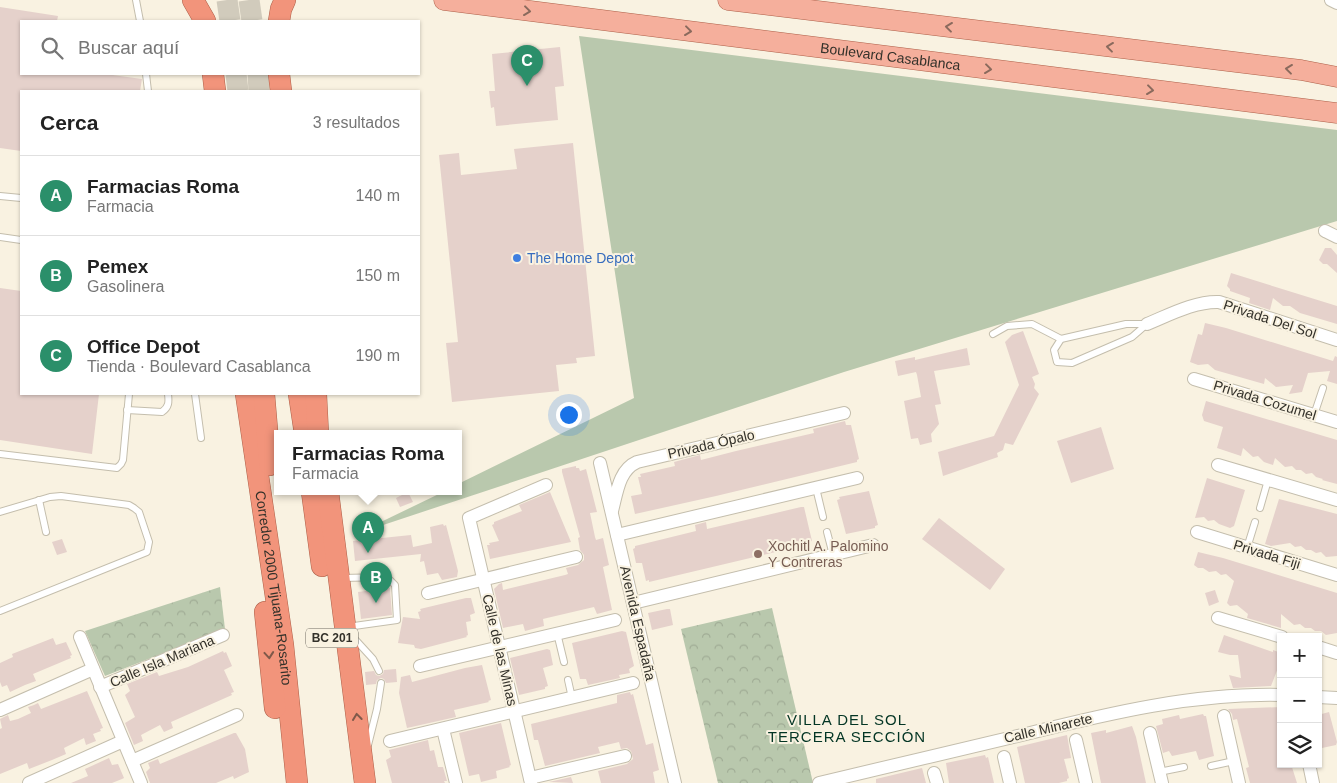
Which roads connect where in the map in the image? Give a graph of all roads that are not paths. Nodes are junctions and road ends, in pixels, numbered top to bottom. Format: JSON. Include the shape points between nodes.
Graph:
{"nodes":[{"id":1,"x":136,"y":0,"type":"edge"},
{"id":2,"x":194,"y":0,"type":"edge"},
{"id":3,"x":204,"y":0,"type":"edge"},
{"id":4,"x":272,"y":0,"type":"edge"},
{"id":5,"x":284,"y":0,"type":"edge"},
{"id":6,"x":444,"y":0,"type":"edge"},
{"id":7,"x":728,"y":0,"type":"edge"},
{"id":8,"x":1330,"y":0,"type":"edge"},
{"id":9,"x":1337,"y":3,"type":"edge"},
{"id":10,"x":140,"y":20,"type":"edge"},
{"id":11,"x":204,"y":20,"type":"edge"},
{"id":12,"x":205,"y":20,"type":"edge"},
{"id":13,"x":274,"y":20,"type":"edge"},
{"id":14,"x":279,"y":20,"type":"edge"},
{"id":15,"x":146,"y":75,"type":"edge"},
{"id":16,"x":1337,"y":77,"type":"edge"},
{"id":17,"x":148,"y":90,"type":"edge"},
{"id":18,"x":1337,"y":113,"type":"edge"},
{"id":19,"x":0,"y":196,"type":"edge"},
{"id":20,"x":20,"y":198,"type":"edge"},
{"id":21,"x":1325,"y":231,"type":"dead end"},
{"id":22,"x":0,"y":237,"type":"edge"},
{"id":23,"x":1337,"y":237,"type":"edge"},
{"id":24,"x":20,"y":240,"type":"edge"},
{"id":25,"x":1147,"y":324,"type":"junction"},
{"id":26,"x":993,"y":334,"type":"dead end"},
{"id":27,"x":1061,"y":338,"type":"junction"},
{"id":28,"x":1337,"y":340,"type":"edge"},
{"id":29,"x":1194,"y":379,"type":"dead end"},
{"id":30,"x":1323,"y":388,"type":"dead end"},
{"id":31,"x":129,"y":395,"type":"edge"},
{"id":32,"x":168,"y":395,"type":"edge"},
{"id":33,"x":195,"y":395,"type":"edge"},
{"id":34,"x":252,"y":395,"type":"edge"},
{"id":35,"x":311,"y":395,"type":"edge"},
{"id":36,"x":128,"y":410,"type":"junction"},
{"id":37,"x":844,"y":413,"type":"dead end"},
{"id":38,"x":1314,"y":415,"type":"junction"},
{"id":39,"x":1337,"y":422,"type":"edge"},
{"id":40,"x":306,"y":430,"type":"edge"},
{"id":41,"x":317,"y":430,"type":"edge"},
{"id":42,"x":320,"y":430,"type":"edge"},
{"id":43,"x":201,"y":438,"type":"dead end"},
{"id":44,"x":0,"y":454,"type":"edge"},
{"id":45,"x":600,"y":463,"type":"dead end"},
{"id":46,"x":1218,"y":465,"type":"dead end"},
{"id":47,"x":857,"y":478,"type":"dead end"},
{"id":48,"x":1268,"y":480,"type":"junction"},
{"id":49,"x":546,"y":485,"type":"dead end"},
{"id":50,"x":816,"y":488,"type":"junction"},
{"id":51,"x":312,"y":495,"type":"edge"},
{"id":52,"x":322,"y":495,"type":"edge"},
{"id":53,"x":328,"y":495,"type":"edge"},
{"id":54,"x":39,"y":500,"type":"junction"},
{"id":55,"x":1337,"y":500,"type":"edge"},
{"id":56,"x":1260,"y":508,"type":"dead end"},
{"id":57,"x":0,"y":512,"type":"edge"},
{"id":58,"x":611,"y":513,"type":"junction"},
{"id":59,"x":823,"y":516,"type":"dead end"},
{"id":60,"x":1255,"y":522,"type":"dead end"},
{"id":61,"x":46,"y":532,"type":"dead end"},
{"id":62,"x":827,"y":532,"type":"dead end"},
{"id":63,"x":1197,"y":532,"type":"dead end"},
{"id":64,"x":617,"y":535,"type":"junction"},
{"id":65,"x":873,"y":545,"type":"dead end"},
{"id":66,"x":1248,"y":548,"type":"junction"},
{"id":67,"x":832,"y":555,"type":"junction"},
{"id":68,"x":576,"y":557,"type":"dead end"},
{"id":69,"x":1337,"y":575,"type":"edge"},
{"id":70,"x":338,"y":578,"type":"junction"},
{"id":71,"x":484,"y":579,"type":"junction"},
{"id":72,"x":428,"y":593,"type":"dead end"},
{"id":73,"x":633,"y":603,"type":"junction"},
{"id":74,"x":0,"y":611,"type":"edge"},
{"id":75,"x":1218,"y":618,"type":"dead end"},
{"id":76,"x":616,"y":620,"type":"dead end"},
{"id":77,"x":345,"y":627,"type":"junction"},
{"id":78,"x":557,"y":633,"type":"junction"},
{"id":79,"x":223,"y":635,"type":"dead end"},
{"id":80,"x":1277,"y":636,"type":"edge"},
{"id":81,"x":80,"y":638,"type":"dead end"},
{"id":82,"x":333,"y":646,"type":"junction"},
{"id":83,"x":499,"y":647,"type":"junction"},
{"id":84,"x":1322,"y":648,"type":"edge"},
{"id":85,"x":1337,"y":653,"type":"edge"},
{"id":86,"x":564,"y":662,"type":"dead end"},
{"id":87,"x":420,"y":666,"type":"dead end"},
{"id":88,"x":93,"y":669,"type":"junction"},
{"id":89,"x":379,"y":671,"type":"dead end"},
{"id":90,"x":568,"y":680,"type":"dead end"},
{"id":91,"x":381,"y":683,"type":"dead end"},
{"id":92,"x":633,"y":684,"type":"dead end"},
{"id":93,"x":100,"y":686,"type":"junction"},
{"id":94,"x":1277,"y":695,"type":"edge"},
{"id":95,"x":1322,"y":697,"type":"edge"},
{"id":96,"x":572,"y":698,"type":"junction"},
{"id":97,"x":1337,"y":698,"type":"edge"},
{"id":98,"x":0,"y":710,"type":"edge"},
{"id":99,"x":514,"y":712,"type":"junction"},
{"id":100,"x":238,"y":716,"type":"dead end"},
{"id":101,"x":1224,"y":716,"type":"dead end"},
{"id":102,"x":443,"y":729,"type":"junction"},
{"id":103,"x":1150,"y":733,"type":"dead end"},
{"id":104,"x":123,"y":740,"type":"junction"},
{"id":105,"x":1076,"y":740,"type":"dead end"},
{"id":106,"x":390,"y":741,"type":"dead end"},
{"id":107,"x":624,"y":756,"type":"dead end"},
{"id":108,"x":1004,"y":757,"type":"dead end"},
{"id":109,"x":132,"y":761,"type":"junction"},
{"id":110,"x":1234,"y":761,"type":"junction"},
{"id":111,"x":1211,"y":766,"type":"dead end"},
{"id":112,"x":1184,"y":767,"type":"dead end"},
{"id":113,"x":1310,"y":768,"type":"edge"},
{"id":114,"x":364,"y":773,"type":"edge"},
{"id":115,"x":1161,"y":778,"type":"edge"},
{"id":116,"x":530,"y":781,"type":"edge"},
{"id":117,"x":29,"y":783,"type":"edge"},
{"id":118,"x":141,"y":783,"type":"edge"},
{"id":119,"x":283,"y":783,"type":"edge"},
{"id":120,"x":297,"y":783,"type":"edge"},
{"id":121,"x":350,"y":783,"type":"edge"},
{"id":122,"x":456,"y":783,"type":"edge"},
{"id":123,"x":675,"y":783,"type":"edge"},
{"id":124,"x":819,"y":783,"type":"edge"},
{"id":125,"x":1010,"y":783,"type":"edge"},
{"id":126,"x":1086,"y":783,"type":"edge"},
{"id":127,"x":1239,"y":783,"type":"edge"},
{"id":128,"x":1313,"y":783,"type":"edge"}],
"edges":[{"from":1,"to":10,"type":"lane"},
{"from":2,"to":11,"type":"highway"},
{"from":3,"to":12,"type":"highway"},
{"from":4,"to":13,"type":"highway"},
{"from":5,"to":14,"type":"highway"},
{"from":6,"to":18,"type":"main road","name":"Boulevard Casablanca","one_way":true},
{"from":16,"to":7,"type":"main road","one_way":true},
{"from":8,"to":9,"type":"street"},
{"from":15,"to":17,"type":"lane"},
{"from":19,"to":20,"type":"lane"},
{"from":21,"to":23,"type":"street"},
{"from":22,"to":24,"type":"lane"},
{"from":25,"to":27,"type":"lane","via":[[1126,324]]},
{"from":25,"to":27,"type":"lane","via":[[1132,337],[1072,363],[1057,362],[1054,350]]},
{"from":25,"to":28,"type":"street","name":"Privada Del Sol","via":[[1198,305],[1219,302]]},
{"from":26,"to":27,"type":"lane","via":[[1008,326],[1032,324]]},
{"from":29,"to":38,"type":"street","name":"Privada Cozumel"},
{"from":30,"to":38,"type":"lane"},
{"from":31,"to":36,"type":"lane"},
{"from":32,"to":36,"type":"lane","via":[[169,403],[162,412]]},
{"from":33,"to":43,"type":"lane"},
{"from":34,"to":119,"type":"highway","one_way":true,"via":[[269,658]]},
{"from":34,"to":120,"type":"highway","name":"Corredor 2000 Tijuana-Rosarito"},
{"from":35,"to":40,"type":"highway"},
{"from":35,"to":41,"type":"highway"},
{"from":35,"to":42,"type":"highway"},
{"from":36,"to":44,"type":"lane","via":[[123,460],[116,468]]},
{"from":37,"to":58,"type":"street","name":"Privada Ópalo","via":[[637,462],[628,466],[622,476]]},
{"from":38,"to":39,"type":"street","name":"Privada Cozumel"},
{"from":45,"to":58,"type":"street","name":"Avenida Espadaña"},
{"from":46,"to":48,"type":"street"},
{"from":47,"to":50,"type":"street"},
{"from":48,"to":55,"type":"street"},
{"from":48,"to":56,"type":"lane"},
{"from":49,"to":71,"type":"street","name":"Calle de las Minas","via":[[469,518]]},
{"from":50,"to":59,"type":"lane"},
{"from":50,"to":64,"type":"street"},
{"from":51,"to":82,"type":"highway"},
{"from":52,"to":82,"type":"highway","number":"BC 201"},
{"from":53,"to":70,"type":"highway"},
{"from":54,"to":57,"type":"lane"},
{"from":54,"to":61,"type":"lane"},
{"from":54,"to":74,"type":"lane","via":[[61,496],[129,505],[139,512],[149,548],[147,552]]},
{"from":58,"to":64,"type":"street","name":"Avenida Espadaña"},
{"from":60,"to":66,"type":"lane"},
{"from":62,"to":67,"type":"lane"},
{"from":63,"to":66,"type":"street","name":"Privada Fiji"},
{"from":64,"to":73,"type":"street","name":"Avenida Espadaña"},
{"from":65,"to":67,"type":"street"},
{"from":66,"to":69,"type":"street","name":"Privada Fiji"},
{"from":67,"to":73,"type":"street"},
{"from":68,"to":71,"type":"street"},
{"from":70,"to":77,"type":"highway"},
{"from":70,"to":77,"type":"lane","via":[[387,577],[395,585],[397,620]]},
{"from":71,"to":72,"type":"street"},
{"from":71,"to":83,"type":"street","name":"Calle de las Minas"},
{"from":73,"to":123,"type":"street","name":"Avenida Espadaña"},
{"from":75,"to":80,"type":"street"},
{"from":76,"to":78,"type":"street"},
{"from":77,"to":89,"type":"lane","via":[[373,659]]},
{"from":114,"to":77,"type":"highway","one_way":true},
{"from":78,"to":83,"type":"street"},
{"from":78,"to":86,"type":"lane"},
{"from":79,"to":93,"type":"street","name":"Calle Isla Mariana"},
{"from":81,"to":88,"type":"street"},
{"from":82,"to":121,"type":"highway","number":"BC 201"},
{"from":83,"to":87,"type":"street"},
{"from":83,"to":99,"type":"street","name":"Calle de las Minas"},
{"from":84,"to":85,"type":"street"},
{"from":88,"to":93,"type":"street"},
{"from":88,"to":98,"type":"street","name":"Calle Isla Mariana"},
{"from":90,"to":96,"type":"lane"},
{"from":91,"to":114,"type":"lane"},
{"from":92,"to":96,"type":"street"},
{"from":93,"to":104,"type":"street"},
{"from":94,"to":124,"type":"street","name":"Calle Minarete","via":[[1217,697],[1112,713]]},
{"from":95,"to":97,"type":"street"},
{"from":96,"to":99,"type":"street"},
{"from":99,"to":102,"type":"street"},
{"from":99,"to":116,"type":"street","name":"Calle de las Minas"},
{"from":100,"to":109,"type":"street"},
{"from":101,"to":110,"type":"street"},
{"from":102,"to":106,"type":"street"},
{"from":102,"to":122,"type":"street"},
{"from":103,"to":115,"type":"street"},
{"from":104,"to":109,"type":"street"},
{"from":104,"to":117,"type":"street"},
{"from":105,"to":126,"type":"street"},
{"from":107,"to":116,"type":"street"},
{"from":108,"to":125,"type":"street"},
{"from":109,"to":118,"type":"street"},
{"from":110,"to":111,"type":"lane"},
{"from":110,"to":127,"type":"street"},
{"from":112,"to":115,"type":"lane"},
{"from":113,"to":128,"type":"street"}]}
